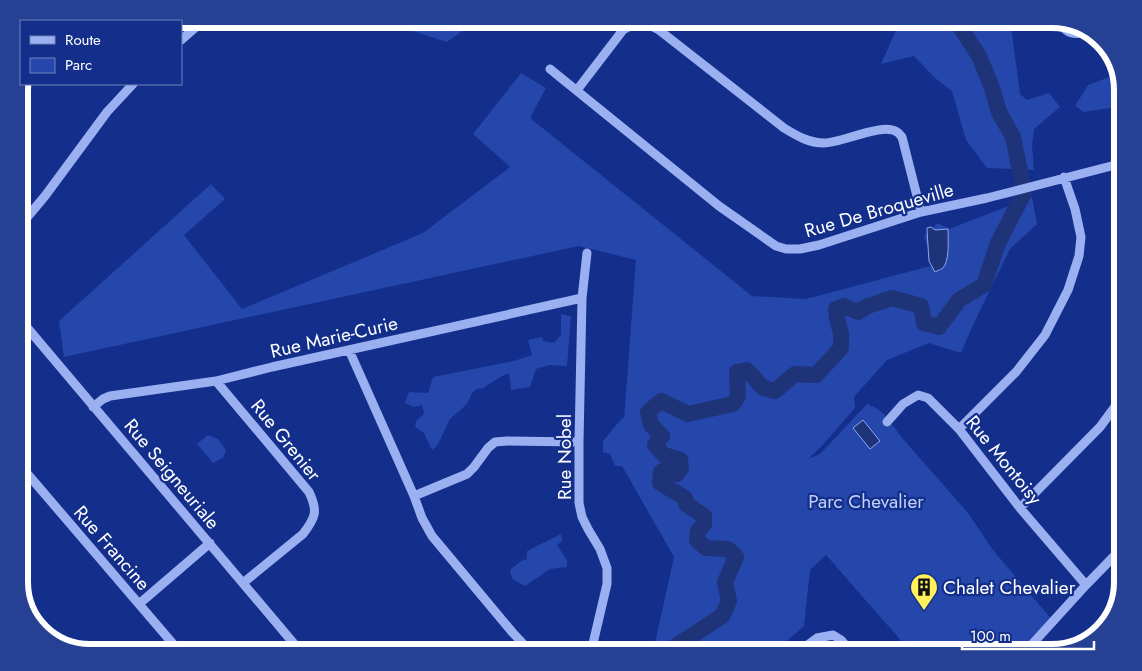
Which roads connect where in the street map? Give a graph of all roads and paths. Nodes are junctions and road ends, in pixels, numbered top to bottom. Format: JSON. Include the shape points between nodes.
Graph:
{"nodes":[{"id":1,"x":195,"y":28,"type":"edge"},
{"id":2,"x":626,"y":28,"type":"edge"},
{"id":3,"x":654,"y":28,"type":"edge"},
{"id":4,"x":1064,"y":29,"type":"edge"},
{"id":5,"x":1078,"y":33,"type":"edge"},
{"id":6,"x":182,"y":39,"type":"edge"},
{"id":7,"x":550,"y":69,"type":"dead end"},
{"id":8,"x":132,"y":85,"type":"edge"},
{"id":9,"x":577,"y":90,"type":"junction"},
{"id":10,"x":1114,"y":165,"type":"edge"},
{"id":11,"x":1064,"y":177,"type":"junction"},
{"id":12,"x":922,"y":212,"type":"junction"},
{"id":13,"x":28,"y":216,"type":"edge"},
{"id":14,"x":587,"y":253,"type":"dead end"},
{"id":15,"x":582,"y":298,"type":"junction"},
{"id":16,"x":28,"y":329,"type":"edge"},
{"id":17,"x":349,"y":350,"type":"junction"},
{"id":18,"x":216,"y":381,"type":"junction"},
{"id":19,"x":94,"y":407,"type":"junction"},
{"id":20,"x":1114,"y":408,"type":"edge"},
{"id":21,"x":887,"y":422,"type":"dead end"},
{"id":22,"x":959,"y":428,"type":"junction"},
{"id":23,"x":579,"y":442,"type":"junction"},
{"id":24,"x":28,"y":474,"type":"edge"},
{"id":25,"x":414,"y":496,"type":"junction"},
{"id":26,"x":1020,"y":508,"type":"junction"},
{"id":27,"x":210,"y":544,"type":"junction"},
{"id":28,"x":1114,"y":556,"type":"edge"},
{"id":29,"x":243,"y":583,"type":"junction"},
{"id":30,"x":1086,"y":585,"type":"junction"},
{"id":31,"x":139,"y":604,"type":"junction"},
{"id":32,"x":172,"y":644,"type":"edge"},
{"id":33,"x":294,"y":644,"type":"edge"},
{"id":34,"x":523,"y":644,"type":"edge"},
{"id":35,"x":593,"y":644,"type":"edge"},
{"id":36,"x":809,"y":644,"type":"edge"},
{"id":37,"x":844,"y":644,"type":"edge"},
{"id":38,"x":1032,"y":644,"type":"edge"}],
"edges":[{"from":1,"to":6,"type":"street"},
{"from":2,"to":9,"type":"street"},
{"from":3,"to":12,"type":"street","via":[[800,138],[826,143],[878,130],[896,131],[902,138]]},
{"from":4,"to":5,"type":"street"},
{"from":7,"to":9,"type":"street","name":"Rue De Broqueville"},
{"from":8,"to":13,"type":"street","via":[[106,112]]},
{"from":9,"to":12,"type":"street","name":"Rue De Broqueville","via":[[719,206],[786,250],[820,245]]},
{"from":10,"to":11,"type":"street","name":"Rue De Broqueville"},
{"from":11,"to":12,"type":"street","name":"Rue De Broqueville"},
{"from":11,"to":22,"type":"street","via":[[1081,237],[1079,256],[1068,290],[1045,335],[1016,372]]},
{"from":14,"to":15,"type":"street","name":"Rue Nobel"},
{"from":15,"to":17,"type":"street","name":"Rue Marie-Curie"},
{"from":15,"to":23,"type":"street","name":"Rue Nobel"},
{"from":16,"to":19,"type":"street","name":"Rue Seigneuriale"},
{"from":17,"to":18,"type":"street","name":"Rue Marie-Curie"},
{"from":17,"to":25,"type":"street"},
{"from":18,"to":19,"type":"street","name":"Rue Marie-Curie","via":[[110,396]]},
{"from":18,"to":29,"type":"street","name":"Rue Grenier","via":[[309,492],[316,514],[303,534]]},
{"from":19,"to":27,"type":"street","name":"Rue Seigneuriale"},
{"from":20,"to":26,"type":"street","via":[[1100,427]]},
{"from":21,"to":22,"type":"street","name":"Rue Montoisy","via":[[903,404],[918,395],[928,398]]},
{"from":22,"to":26,"type":"street","name":"Rue Montoisy"},
{"from":23,"to":25,"type":"street","via":[[494,442],[467,474]]},
{"from":23,"to":35,"type":"street","name":"Rue Nobel","via":[[582,517],[607,568],[607,584]]},
{"from":24,"to":31,"type":"street","name":"Rue Francine"},
{"from":25,"to":34,"type":"street","via":[[432,536]]},
{"from":26,"to":30,"type":"street","name":"Rue Montoisy"},
{"from":27,"to":29,"type":"street","name":"Rue Seigneuriale"},
{"from":27,"to":31,"type":"street"},
{"from":28,"to":30,"type":"street"},
{"from":29,"to":33,"type":"street","name":"Rue Seigneuriale"},
{"from":30,"to":38,"type":"street"},
{"from":31,"to":32,"type":"street","name":"Rue Francine"},
{"from":36,"to":37,"type":"street","via":[[817,638],[833,635]]}]}
